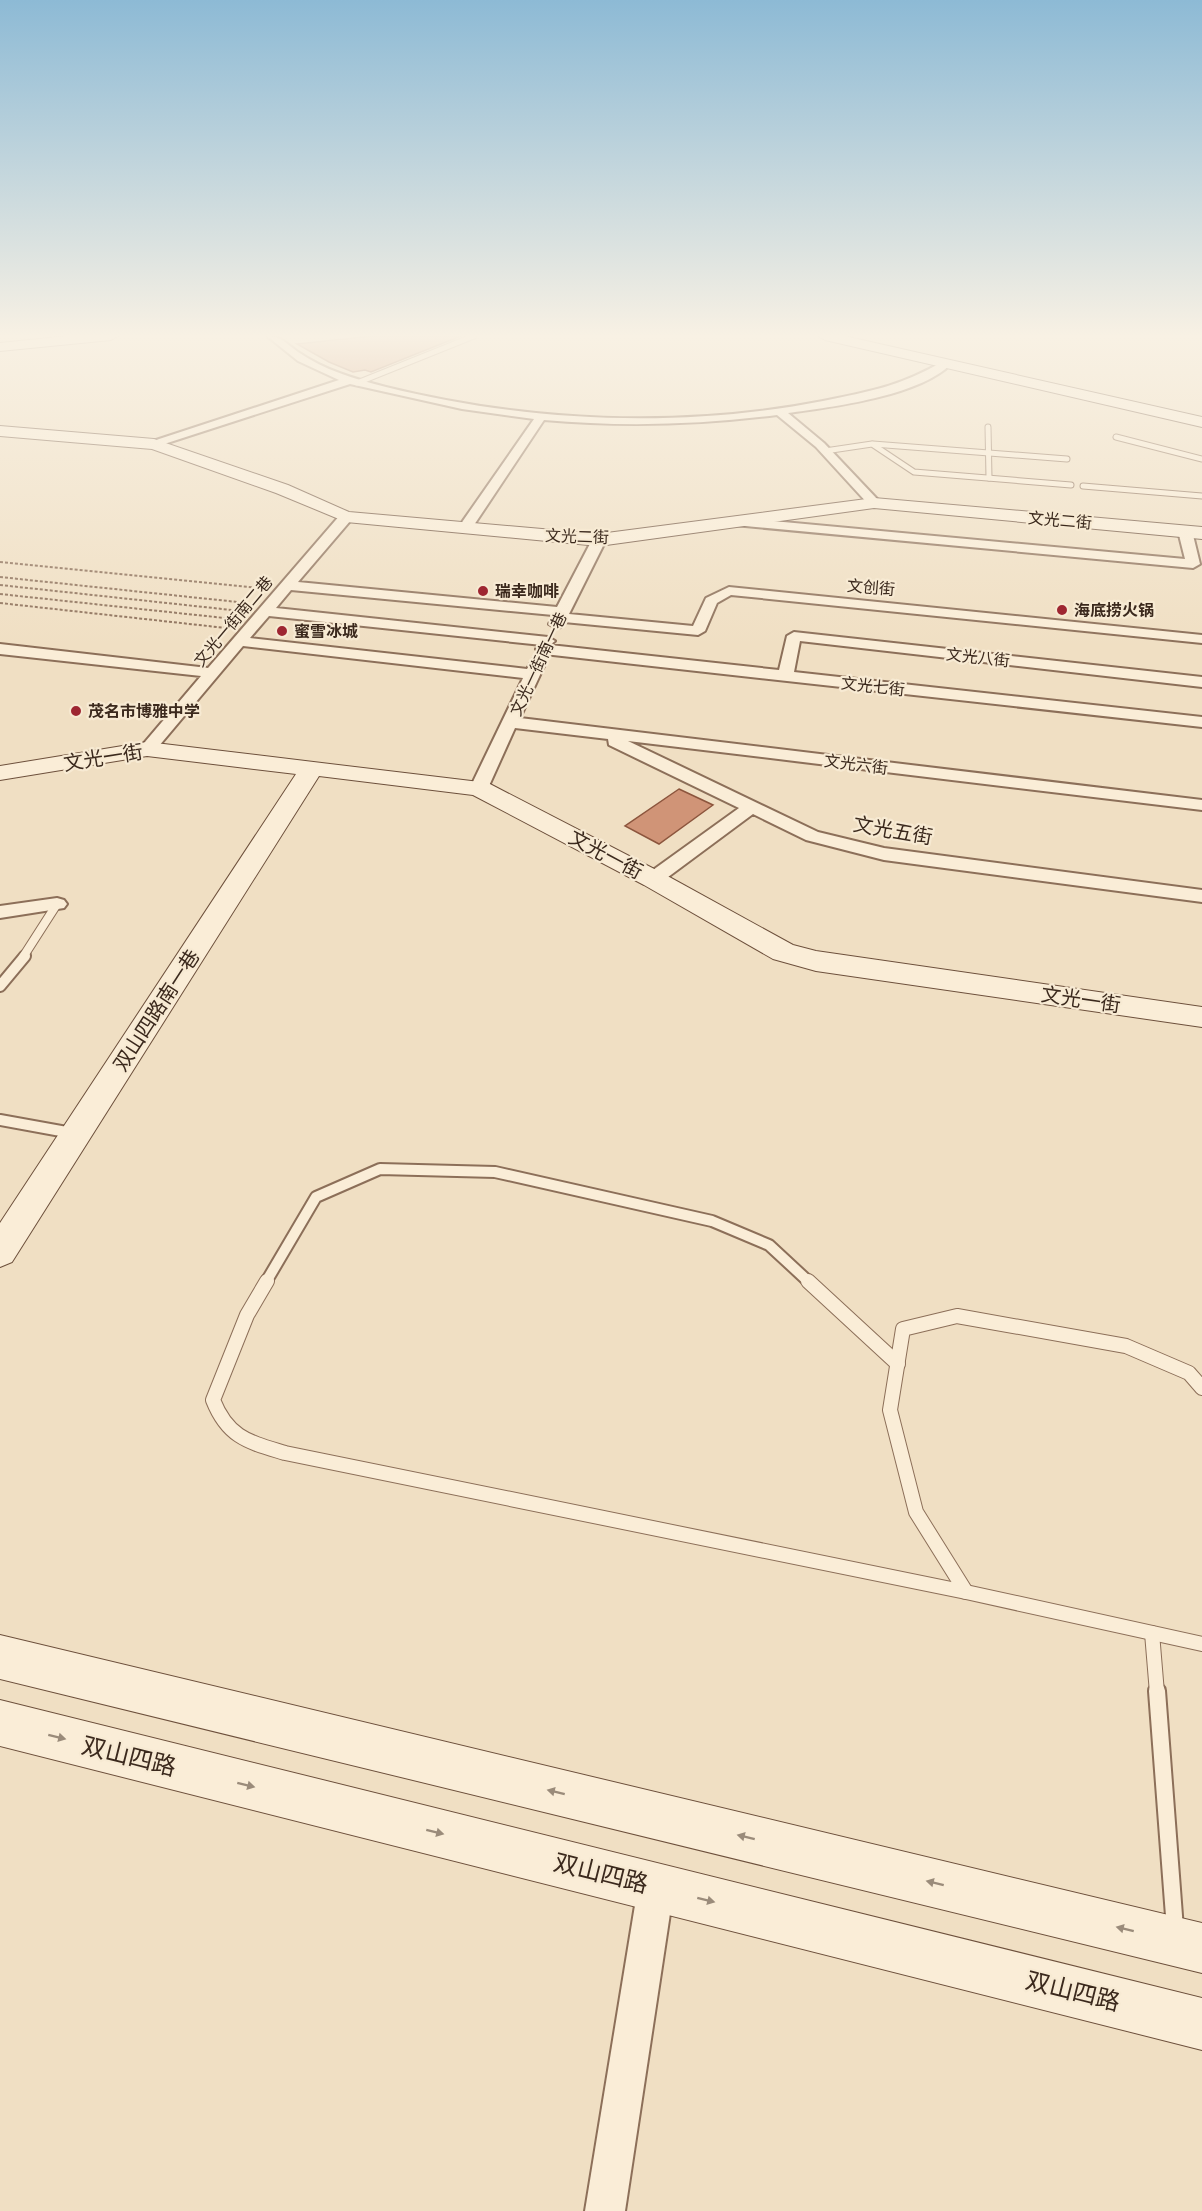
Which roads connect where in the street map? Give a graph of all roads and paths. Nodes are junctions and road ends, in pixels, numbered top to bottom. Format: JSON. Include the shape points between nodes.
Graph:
{"nodes":[{"id":1,"x":97,"y":439,"type":"edge"},
{"id":2,"x":169,"y":439,"type":"edge"},
{"id":3,"x":525,"y":439,"type":"edge"},
{"id":4,"x":811,"y":439,"type":"edge"},
{"id":5,"x":988,"y":439,"type":"edge"},
{"id":6,"x":1125,"y":439,"type":"edge"},
{"id":7,"x":154,"y":444,"type":"junction"},
{"id":8,"x":872,"y":444,"type":"junction"},
{"id":9,"x":825,"y":451,"type":"junction"},
{"id":10,"x":989,"y":453,"type":"junction"},
{"id":11,"x":1067,"y":459,"type":"dead end"},
{"id":12,"x":1202,"y":459,"type":"edge"},
{"id":13,"x":989,"y":478,"type":"junction"},
{"id":14,"x":1071,"y":485,"type":"dead end"},
{"id":15,"x":1083,"y":486,"type":"dead end"},
{"id":16,"x":1202,"y":496,"type":"edge"},
{"id":17,"x":874,"y":503,"type":"junction"},
{"id":18,"x":346,"y":517,"type":"junction"},
{"id":19,"x":739,"y":522,"type":"junction"},
{"id":20,"x":465,"y":528,"type":"junction"},
{"id":21,"x":1193,"y":532,"type":"edge"},
{"id":22,"x":599,"y":540,"type":"junction"},
{"id":23,"x":0,"y":562,"type":"edge"},
{"id":24,"x":0,"y":577,"type":"edge"},
{"id":25,"x":0,"y":585,"type":"edge"},
{"id":26,"x":287,"y":585,"type":"junction"},
{"id":27,"x":260,"y":588,"type":"dead end"},
{"id":28,"x":0,"y":594,"type":"edge"},
{"id":29,"x":0,"y":603,"type":"edge"},
{"id":30,"x":561,"y":614,"type":"junction"},
{"id":31,"x":256,"y":621,"type":"junction"},
{"id":32,"x":1202,"y":639,"type":"edge"},
{"id":33,"x":546,"y":645,"type":"junction"},
{"id":34,"x":0,"y":649,"type":"edge"},
{"id":35,"x":212,"y":673,"type":"junction"},
{"id":36,"x":533,"y":674,"type":"junction"},
{"id":37,"x":785,"y":676,"type":"junction"},
{"id":38,"x":1202,"y":682,"type":"edge"},
{"id":39,"x":510,"y":722,"type":"junction"},
{"id":40,"x":1202,"y":722,"type":"edge"},
{"id":41,"x":598,"y":733,"type":"junction"},
{"id":42,"x":147,"y":749,"type":"junction"},
{"id":43,"x":312,"y":768,"type":"junction"},
{"id":44,"x":0,"y":773,"type":"edge"},
{"id":45,"x":479,"y":788,"type":"junction"},
{"id":46,"x":1202,"y":805,"type":"edge"},
{"id":47,"x":751,"y":807,"type":"junction"},
{"id":48,"x":653,"y":879,"type":"junction"},
{"id":49,"x":1202,"y":896,"type":"edge"},
{"id":50,"x":57,"y":904,"type":"joint"},
{"id":51,"x":0,"y":912,"type":"edge"},
{"id":52,"x":0,"y":986,"type":"edge"},
{"id":53,"x":1202,"y":1017,"type":"edge"},
{"id":54,"x":0,"y":1120,"type":"edge"},
{"id":55,"x":76,"y":1134,"type":"junction"},
{"id":56,"x":0,"y":1252,"type":"edge"},
{"id":57,"x":898,"y":1364,"type":"junction"},
{"id":58,"x":1202,"y":1388,"type":"edge"},
{"id":59,"x":966,"y":1592,"type":"junction"},
{"id":60,"x":1152,"y":1633,"type":"junction"},
{"id":61,"x":1202,"y":1644,"type":"edge"},
{"id":62,"x":0,"y":1657,"type":"edge"},
{"id":63,"x":0,"y":1723,"type":"edge"},
{"id":64,"x":656,"y":1887,"type":"junction"},
{"id":65,"x":1189,"y":1944,"type":"edge"},
{"id":66,"x":1202,"y":2024,"type":"edge"},
{"id":67,"x":605,"y":2211,"type":"edge"}],
"edges":[{"from":1,"to":7,"type":"street","name":"文光二街"},
{"from":2,"to":7,"type":"street"},
{"from":3,"to":20,"type":"street"},
{"from":4,"to":9,"type":"street"},
{"from":5,"to":10,"type":"lane"},
{"from":6,"to":12,"type":"lane"},
{"from":7,"to":18,"type":"street","name":"文光二街","via":[[282,489]]},
{"from":8,"to":9,"type":"lane"},
{"from":8,"to":10,"type":"lane"},
{"from":8,"to":13,"type":"lane","via":[[914,472]]},
{"from":9,"to":17,"type":"street"},
{"from":10,"to":11,"type":"lane"},
{"from":10,"to":13,"type":"lane"},
{"from":13,"to":14,"type":"lane"},
{"from":15,"to":16,"type":"lane"},
{"from":17,"to":19,"type":"street","name":"文光二街"},
{"from":17,"to":21,"type":"street","name":"文光二街"},
{"from":18,"to":20,"type":"street","name":"文光二街"},
{"from":18,"to":26,"type":"street","name":"文光一街南二巷"},
{"from":19,"to":21,"type":"street","via":[[1193,564]]},
{"from":19,"to":22,"type":"street","name":"文光二街"},
{"from":20,"to":22,"type":"street","name":"文光二街"},
{"from":22,"to":30,"type":"street","name":"文光一街南一巷"},
{"from":23,"to":27,"type":"path"},
{"from":24,"to":31,"type":"path"},
{"from":25,"to":31,"type":"path"},
{"from":26,"to":30,"type":"street"},
{"from":26,"to":31,"type":"street","name":"文光一街南二巷"},
{"from":28,"to":31,"type":"path"},
{"from":29,"to":31,"type":"path"},
{"from":30,"to":32,"type":"street","name":"文创街","via":[[698,631],[711,601],[729,591]]},
{"from":30,"to":33,"type":"street","name":"文光一街南一巷"},
{"from":31,"to":33,"type":"street","name":"文光七街"},
{"from":31,"to":35,"type":"street","name":"文光一街南二巷"},
{"from":31,"to":36,"type":"street"},
{"from":33,"to":36,"type":"street","name":"文光一街南一巷"},
{"from":33,"to":37,"type":"street","name":"文光七街"},
{"from":34,"to":35,"type":"street"},
{"from":35,"to":42,"type":"street","name":"文光一街南二巷"},
{"from":36,"to":39,"type":"street","name":"文光一街南一巷"},
{"from":37,"to":38,"type":"street","name":"文光八街","via":[[794,636]]},
{"from":37,"to":40,"type":"street","name":"文光七街"},
{"from":39,"to":41,"type":"street","name":"文光六街"},
{"from":39,"to":45,"type":"street","name":"文光一街南一巷"},
{"from":41,"to":46,"type":"street","name":"文光六街"},
{"from":41,"to":47,"type":"street","name":"文光五街"},
{"from":42,"to":43,"type":"street","name":"文光一街"},
{"from":42,"to":44,"type":"street","name":"文光一街"},
{"from":43,"to":45,"type":"street","name":"文光一街"},
{"from":43,"to":55,"type":"street","name":"双山四路南一巷"},
{"from":45,"to":48,"type":"street","name":"文光一街"},
{"from":47,"to":48,"type":"street"},
{"from":47,"to":49,"type":"street","name":"文光五街","via":[[812,836],[884,854]]},
{"from":48,"to":53,"type":"street","name":"文光一街","via":[[783,952],[816,961]]},
{"from":50,"to":51,"type":"street"},
{"from":50,"to":52,"type":"lane","via":[[32,947]]},
{"from":54,"to":55,"type":"lane"},
{"from":55,"to":56,"type":"street","name":"双山四路南一巷"},
{"from":57,"to":58,"type":"lane","via":[[903,1329],[957,1316],[1126,1346],[1189,1373]]},
{"from":57,"to":59,"type":"lane","via":[[890,1410],[916,1512]]},
{"from":57,"to":59,"type":"lane","via":[[769,1245],[712,1221],[495,1172],[380,1169],[316,1197],[247,1316],[213,1400],[219,1419],[239,1438],[285,1453]]},
{"from":59,"to":60,"type":"lane"},
{"from":60,"to":61,"type":"lane"},
{"from":60,"to":65,"type":"lane"},
{"from":65,"to":62,"type":"street","one_way":true},
{"from":63,"to":64,"type":"street","name":"双山四路","one_way":true},
{"from":64,"to":66,"type":"street","name":"双山四路","one_way":true},
{"from":64,"to":67,"type":"street"}]}
